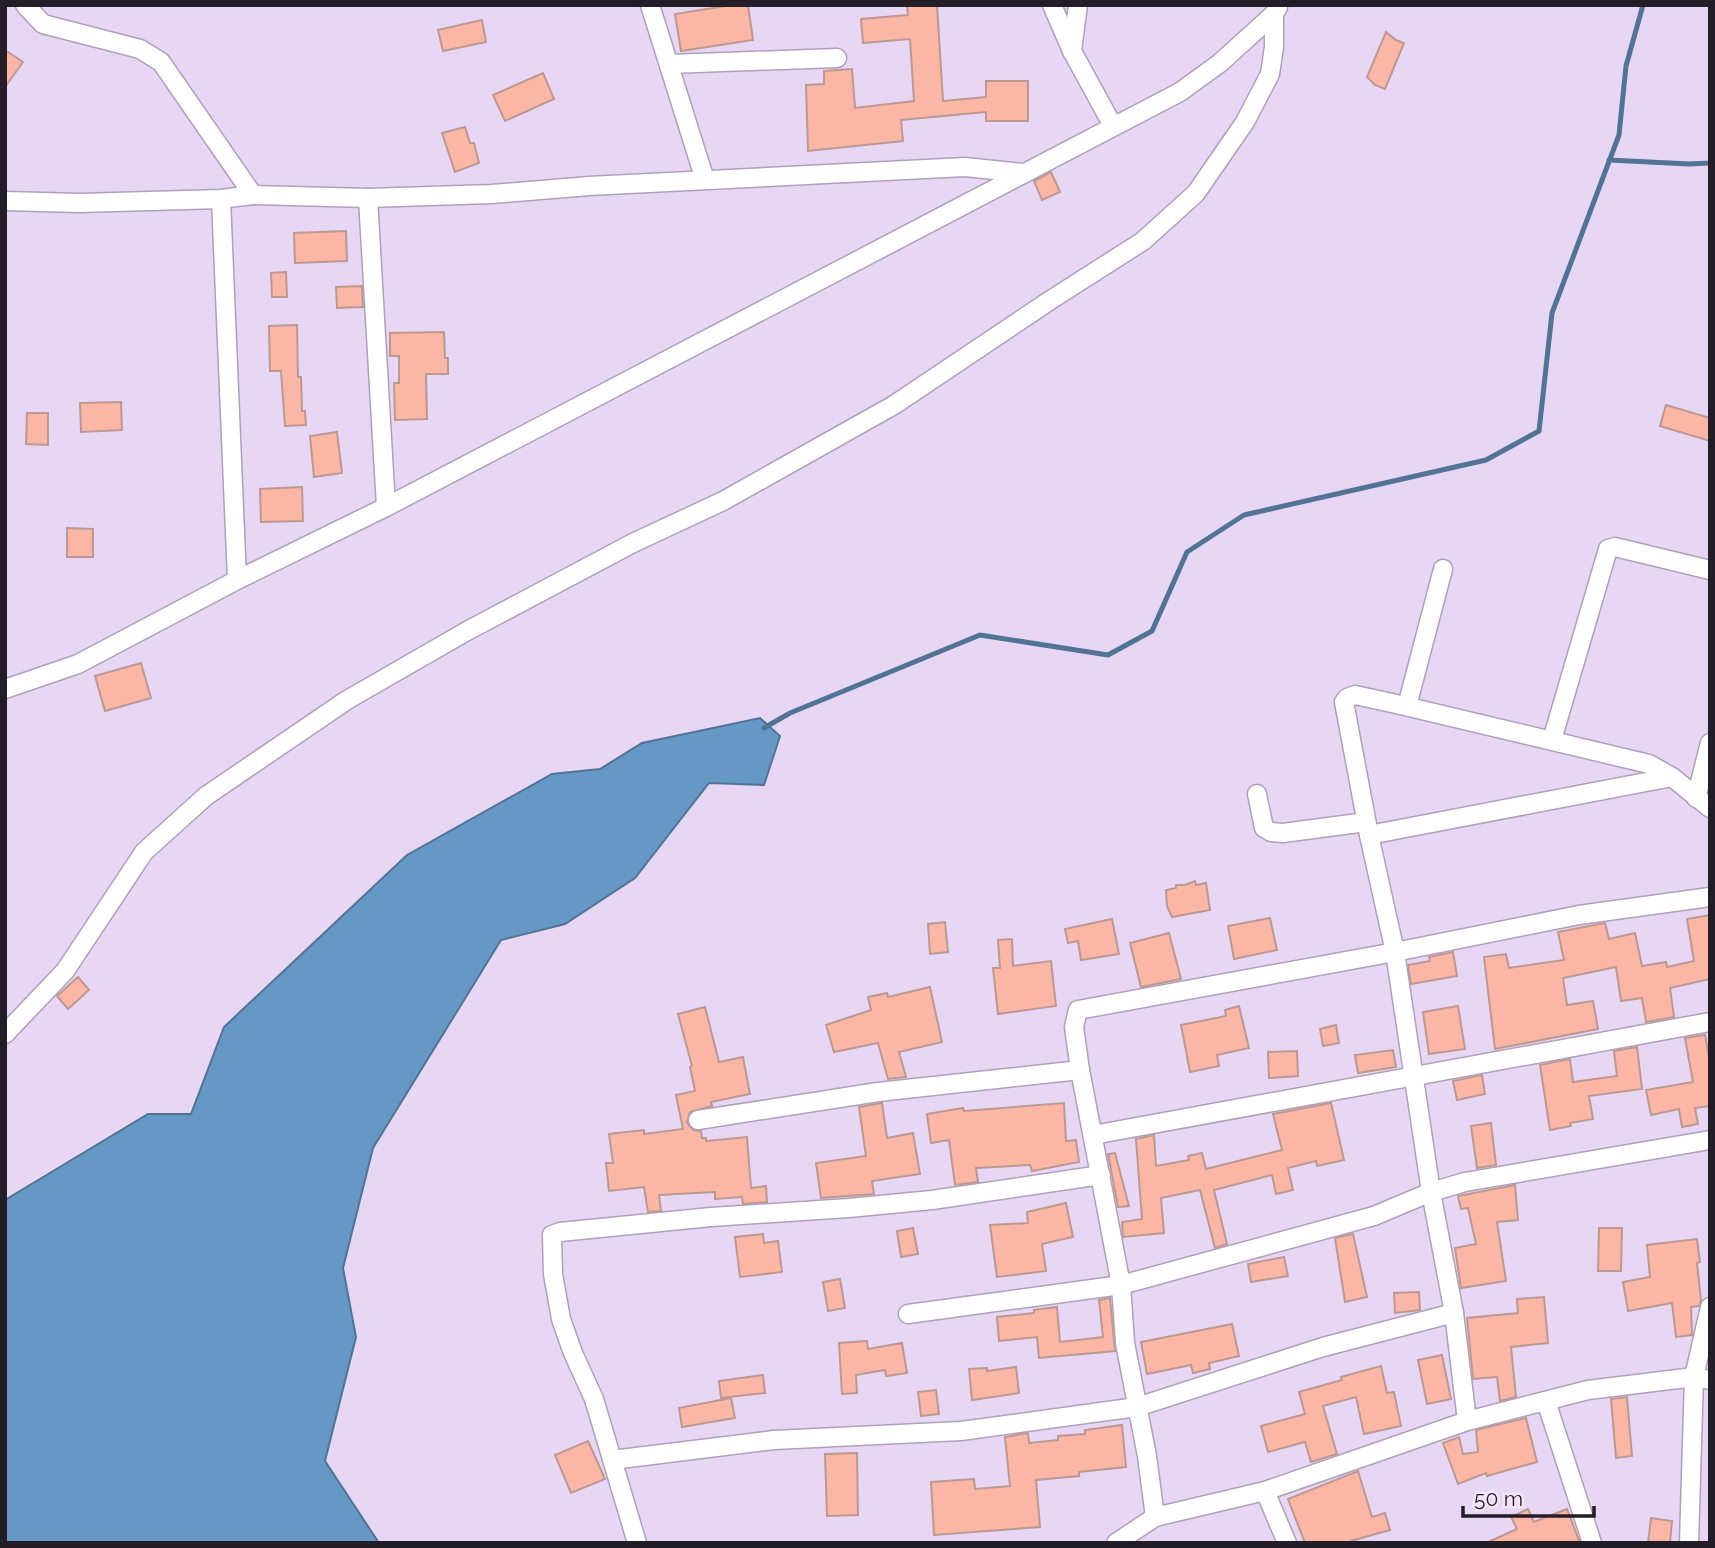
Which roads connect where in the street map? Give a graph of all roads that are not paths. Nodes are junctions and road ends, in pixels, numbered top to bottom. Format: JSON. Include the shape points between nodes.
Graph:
{"nodes":[{"id":1,"x":25,"y":5,"type":"edge"},
{"id":2,"x":650,"y":5,"type":"edge"},
{"id":3,"x":1052,"y":5,"type":"edge"},
{"id":4,"x":1078,"y":5,"type":"edge"},
{"id":5,"x":1277,"y":10,"type":"edge"},
{"id":6,"x":1072,"y":51,"type":"junction"},
{"id":7,"x":837,"y":58,"type":"dead end"},
{"id":8,"x":669,"y":64,"type":"junction"},
{"id":9,"x":1113,"y":126,"type":"junction"},
{"id":10,"x":1023,"y":173,"type":"junction"},
{"id":11,"x":705,"y":180,"type":"junction"},
{"id":12,"x":253,"y":195,"type":"junction"},
{"id":13,"x":368,"y":198,"type":"junction"},
{"id":14,"x":221,"y":199,"type":"junction"},
{"id":15,"x":5,"y":201,"type":"edge"},
{"id":16,"x":386,"y":507,"type":"junction"},
{"id":17,"x":1443,"y":569,"type":"dead end"},
{"id":18,"x":1710,"y":570,"type":"edge"},
{"id":19,"x":237,"y":580,"type":"junction"},
{"id":20,"x":5,"y":689,"type":"edge"},
{"id":21,"x":1407,"y":706,"type":"junction"},
{"id":22,"x":1552,"y":740,"type":"junction"},
{"id":23,"x":1710,"y":743,"type":"edge"},
{"id":24,"x":1672,"y":777,"type":"junction"},
{"id":25,"x":1257,"y":794,"type":"dead end"},
{"id":26,"x":1703,"y":803,"type":"edge"},
{"id":27,"x":1368,"y":828,"type":"junction"},
{"id":28,"x":1710,"y":897,"type":"edge"},
{"id":29,"x":1395,"y":952,"type":"junction"},
{"id":30,"x":1710,"y":1022,"type":"edge"},
{"id":31,"x":5,"y":1034,"type":"edge"},
{"id":32,"x":1080,"y":1070,"type":"junction"},
{"id":33,"x":1415,"y":1078,"type":"junction"},
{"id":34,"x":698,"y":1120,"type":"dead end"},
{"id":35,"x":1093,"y":1135,"type":"junction"},
{"id":36,"x":1710,"y":1140,"type":"edge"},
{"id":37,"x":1101,"y":1175,"type":"junction"},
{"id":38,"x":1431,"y":1192,"type":"junction"},
{"id":39,"x":1121,"y":1285,"type":"junction"},
{"id":40,"x":1710,"y":1307,"type":"edge"},
{"id":41,"x":1454,"y":1313,"type":"junction"},
{"id":42,"x":908,"y":1314,"type":"dead end"},
{"id":43,"x":1702,"y":1379,"type":"edge"},
{"id":44,"x":1546,"y":1401,"type":"junction"},
{"id":45,"x":1137,"y":1407,"type":"junction"},
{"id":46,"x":1467,"y":1421,"type":"junction"},
{"id":47,"x":612,"y":1460,"type":"junction"},
{"id":48,"x":1265,"y":1491,"type":"junction"},
{"id":49,"x":1156,"y":1517,"type":"junction"},
{"id":50,"x":637,"y":1543,"type":"edge"},
{"id":51,"x":1115,"y":1543,"type":"edge"},
{"id":52,"x":1287,"y":1543,"type":"edge"},
{"id":53,"x":1592,"y":1543,"type":"edge"},
{"id":54,"x":1689,"y":1543,"type":"edge"}],
"edges":[{"from":1,"to":12,"type":"street","via":[[43,24],[140,49],[160,62]]},
{"from":2,"to":8,"type":"street"},
{"from":3,"to":6,"type":"street"},
{"from":4,"to":6,"type":"street"},
{"from":5,"to":9,"type":"street","via":[[1220,63],[1180,92]]},
{"from":5,"to":31,"type":"street","via":[[1270,74],[1245,122],[1196,194],[1143,241],[894,405],[723,501],[455,638],[347,700],[205,796],[144,852],[65,971]]},
{"from":6,"to":9,"type":"street"},
{"from":7,"to":8,"type":"street"},
{"from":8,"to":11,"type":"street"},
{"from":9,"to":10,"type":"street"},
{"from":10,"to":11,"type":"street","via":[[965,167]]},
{"from":10,"to":16,"type":"street"},
{"from":11,"to":13,"type":"street"},
{"from":12,"to":13,"type":"street"},
{"from":12,"to":14,"type":"street"},
{"from":13,"to":16,"type":"street"},
{"from":14,"to":15,"type":"street"},
{"from":14,"to":19,"type":"street"},
{"from":16,"to":19,"type":"street"},
{"from":17,"to":21,"type":"street"},
{"from":18,"to":22,"type":"street","via":[[1608,549]]},
{"from":19,"to":20,"type":"street","via":[[78,664]]},
{"from":21,"to":22,"type":"street"},
{"from":21,"to":27,"type":"street","via":[[1355,695],[1344,702]]},
{"from":22,"to":24,"type":"street","via":[[1649,764]]},
{"from":23,"to":26,"type":"street"},
{"from":24,"to":26,"type":"street"},
{"from":24,"to":27,"type":"street"},
{"from":25,"to":27,"type":"street","via":[[1265,828],[1271,832]]},
{"from":27,"to":29,"type":"street"},
{"from":28,"to":29,"type":"street","via":[[1579,915]]},
{"from":29,"to":32,"type":"street","via":[[1078,1010],[1074,1027]]},
{"from":29,"to":33,"type":"street"},
{"from":30,"to":33,"type":"street"},
{"from":32,"to":34,"type":"street","via":[[878,1092]]},
{"from":32,"to":35,"type":"street"},
{"from":33,"to":35,"type":"street"},
{"from":33,"to":38,"type":"street"},
{"from":35,"to":37,"type":"street"},
{"from":36,"to":38,"type":"street","via":[[1465,1182]]},
{"from":37,"to":39,"type":"street"},
{"from":37,"to":47,"type":"street","via":[[932,1200],[552,1235],[553,1274],[562,1319]]},
{"from":38,"to":39,"type":"street","via":[[1362,1219]]},
{"from":38,"to":41,"type":"street"},
{"from":39,"to":42,"type":"street"},
{"from":39,"to":45,"type":"street","via":[[1125,1343]]},
{"from":40,"to":43,"type":"street"},
{"from":41,"to":45,"type":"street","via":[[1323,1347]]},
{"from":41,"to":46,"type":"street"},
{"from":43,"to":44,"type":"street","via":[[1588,1390]]},
{"from":43,"to":54,"type":"street"},
{"from":44,"to":46,"type":"street"},
{"from":44,"to":53,"type":"street"},
{"from":45,"to":47,"type":"street","via":[[961,1431],[774,1440]]},
{"from":45,"to":49,"type":"street"},
{"from":46,"to":48,"type":"street"},
{"from":47,"to":50,"type":"street"},
{"from":48,"to":49,"type":"street"},
{"from":48,"to":52,"type":"street"},
{"from":49,"to":51,"type":"street"}]}
